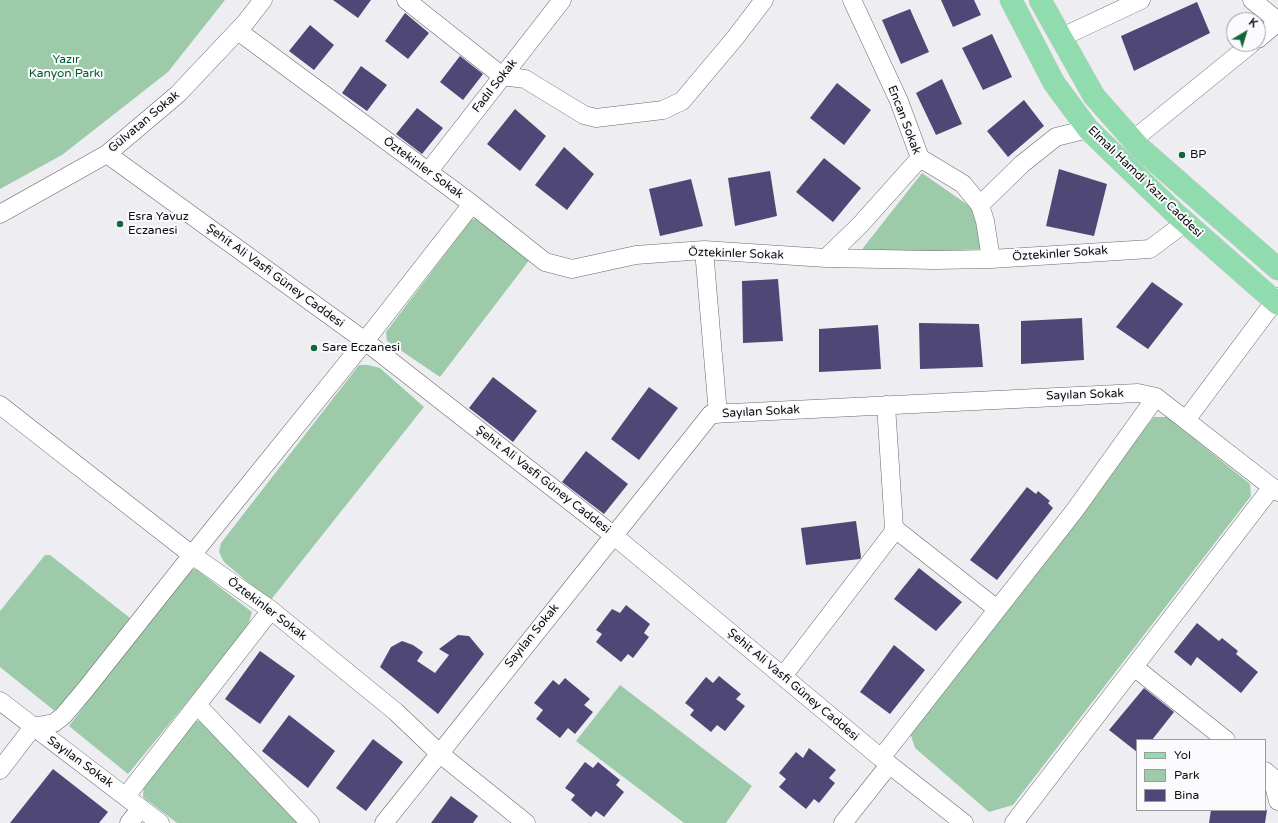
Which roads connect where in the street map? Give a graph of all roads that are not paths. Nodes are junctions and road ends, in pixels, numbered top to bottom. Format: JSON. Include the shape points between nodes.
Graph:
{"nodes":[{"id":1,"x":263,"y":0,"type":"edge"},
{"id":2,"x":406,"y":0,"type":"edge"},
{"id":3,"x":562,"y":0,"type":"edge"},
{"id":4,"x":764,"y":0,"type":"edge"},
{"id":5,"x":852,"y":0,"type":"edge"},
{"id":6,"x":1011,"y":0,"type":"edge"},
{"id":7,"x":1040,"y":0,"type":"edge"},
{"id":8,"x":1141,"y":0,"type":"edge"},
{"id":9,"x":1252,"y":0,"type":"edge"},
{"id":10,"x":1278,"y":22,"type":"edge"},
{"id":11,"x":238,"y":31,"type":"junction"},
{"id":12,"x":1266,"y":32,"type":"edge"},
{"id":13,"x":1060,"y":38,"type":"junction"},
{"id":14,"x":1241,"y":52,"type":"edge"},
{"id":15,"x":502,"y":76,"type":"junction"},
{"id":16,"x":1088,"y":129,"type":"junction"},
{"id":17,"x":1133,"y":140,"type":"junction"},
{"id":18,"x":107,"y":154,"type":"junction"},
{"id":19,"x":920,"y":158,"type":"junction"},
{"id":20,"x":428,"y":172,"type":"junction"},
{"id":21,"x":472,"y":204,"type":"junction"},
{"id":22,"x":980,"y":205,"type":"junction"},
{"id":23,"x":0,"y":214,"type":"edge"},
{"id":24,"x":1186,"y":222,"type":"junction"},
{"id":25,"x":704,"y":250,"type":"junction"},
{"id":26,"x":826,"y":258,"type":"junction"},
{"id":27,"x":990,"y":258,"type":"junction"},
{"id":28,"x":1278,"y":269,"type":"edge"},
{"id":29,"x":1277,"y":301,"type":"edge"},
{"id":30,"x":366,"y":341,"type":"junction"},
{"id":31,"x":1156,"y":397,"type":"junction"},
{"id":32,"x":0,"y":405,"type":"edge"},
{"id":33,"x":886,"y":405,"type":"junction"},
{"id":34,"x":718,"y":414,"type":"junction"},
{"id":35,"x":1186,"y":420,"type":"junction"},
{"id":36,"x":1275,"y":490,"type":"edge"},
{"id":37,"x":894,"y":528,"type":"junction"},
{"id":38,"x":613,"y":535,"type":"junction"},
{"id":39,"x":192,"y":555,"type":"junction"},
{"id":40,"x":997,"y":609,"type":"junction"},
{"id":41,"x":271,"y":610,"type":"junction"},
{"id":42,"x":1134,"y":666,"type":"junction"},
{"id":43,"x":783,"y":676,"type":"junction"},
{"id":44,"x":0,"y":701,"type":"edge"},
{"id":45,"x":197,"y":705,"type":"junction"},
{"id":46,"x":33,"y":727,"type":"junction"},
{"id":47,"x":1225,"y":739,"type":"edge"},
{"id":48,"x":439,"y":753,"type":"junction"},
{"id":49,"x":885,"y":762,"type":"junction"},
{"id":50,"x":0,"y":770,"type":"edge"},
{"id":51,"x":1272,"y":774,"type":"edge"},
{"id":52,"x":126,"y":796,"type":"junction"},
{"id":53,"x":1278,"y":801,"type":"edge"},
{"id":54,"x":141,"y":808,"type":"junction"},
{"id":55,"x":129,"y":823,"type":"edge"},
{"id":56,"x":160,"y":823,"type":"edge"},
{"id":57,"x":310,"y":823,"type":"edge"},
{"id":58,"x":384,"y":823,"type":"edge"},
{"id":59,"x":526,"y":823,"type":"edge"},
{"id":60,"x":843,"y":823,"type":"edge"},
{"id":61,"x":964,"y":823,"type":"edge"},
{"id":62,"x":1014,"y":823,"type":"edge"}],
"edges":[{"from":1,"to":11,"type":"street","name":"Gülvatan Sokak"},
{"from":2,"to":15,"type":"street"},
{"from":3,"to":15,"type":"street","name":"Fadıl Sokak"},
{"from":4,"to":15,"type":"street","via":[[682,101],[663,110],[596,118],[584,115],[524,79]]},
{"from":5,"to":19,"type":"street","name":"Encan Sokak","via":[[899,102]]},
{"from":6,"to":16,"type":"main road","name":"Elmalı Hamdi Yazır Caddesi","via":[[1054,83]]},
{"from":7,"to":13,"type":"main road","name":"Elmalı Hamdi Yazır Caddesi"},
{"from":8,"to":13,"type":"street"},
{"from":9,"to":10,"type":"street"},
{"from":10,"to":12,"type":"street"},
{"from":11,"to":18,"type":"street","name":"Gülvatan Sokak","via":[[178,94]]},
{"from":11,"to":20,"type":"street","name":"Öztekinler Sokak"},
{"from":13,"to":17,"type":"main road","name":"Elmalı Hamdi Yazır Caddesi","via":[[1094,96]]},
{"from":14,"to":17,"type":"street"},
{"from":15,"to":20,"type":"street","name":"Fadıl Sokak"},
{"from":16,"to":22,"type":"street","via":[[1056,137],[1022,164]]},
{"from":16,"to":24,"type":"main road","name":"Elmalı Hamdi Yazır Caddesi"},
{"from":17,"to":28,"type":"main road","name":"Elmalı Hamdi Yazır Caddesi"},
{"from":18,"to":23,"type":"street","name":"Gülvatan Sokak"},
{"from":18,"to":30,"type":"street","name":"Şehit Ali Vasfi Güney Caddesi"},
{"from":19,"to":22,"type":"street","via":[[963,184]]},
{"from":19,"to":26,"type":"street","name":"Encan Sokak","via":[[860,225]]},
{"from":20,"to":21,"type":"street","name":"Öztekinler Sokak"},
{"from":21,"to":25,"type":"street","name":"Öztekinler Sokak","via":[[546,262],[572,269],[636,254]]},
{"from":21,"to":30,"type":"street"},
{"from":22,"to":27,"type":"street"},
{"from":24,"to":27,"type":"street","name":"Öztekinler Sokak","via":[[1150,249]]},
{"from":24,"to":29,"type":"main road","name":"Elmalı Hamdi Yazır Caddesi"},
{"from":25,"to":26,"type":"street","name":"Öztekinler Sokak"},
{"from":25,"to":34,"type":"street"},
{"from":26,"to":27,"type":"street","name":"Öztekinler Sokak"},
{"from":29,"to":35,"type":"street"},
{"from":30,"to":38,"type":"street","name":"Şehit Ali Vasfi Güney Caddesi"},
{"from":30,"to":39,"type":"street"},
{"from":31,"to":33,"type":"street","name":"Sayılan Sokak","via":[[1138,393]]},
{"from":31,"to":35,"type":"street","name":"Sayılan Sokak"},
{"from":31,"to":40,"type":"street","via":[[1075,510]]},
{"from":32,"to":39,"type":"street","name":"Öztekinler Sokak"},
{"from":33,"to":34,"type":"street","name":"Sayılan Sokak"},
{"from":33,"to":37,"type":"street"},
{"from":34,"to":38,"type":"street","name":"Sayılan Sokak","via":[[711,414]]},
{"from":35,"to":36,"type":"street","name":"Sayılan Sokak"},
{"from":36,"to":42,"type":"street"},
{"from":37,"to":40,"type":"street"},
{"from":37,"to":43,"type":"street"},
{"from":38,"to":43,"type":"street","name":"Şehit Ali Vasfi Güney Caddesi"},
{"from":38,"to":48,"type":"street","name":"Sayılan Sokak"},
{"from":39,"to":41,"type":"street","name":"Öztekinler Sokak"},
{"from":39,"to":46,"type":"street","via":[[64,716],[54,723]]},
{"from":40,"to":49,"type":"street"},
{"from":41,"to":45,"type":"street"},
{"from":41,"to":48,"type":"street","name":"Öztekinler Sokak","via":[[396,712]]},
{"from":42,"to":47,"type":"street"},
{"from":42,"to":62,"type":"street"},
{"from":43,"to":49,"type":"street","name":"Şehit Ali Vasfi Güney Caddesi"},
{"from":44,"to":46,"type":"street","name":"Sayılan Sokak"},
{"from":45,"to":52,"type":"street"},
{"from":45,"to":57,"type":"street"},
{"from":46,"to":50,"type":"street"},
{"from":46,"to":52,"type":"street","name":"Sayılan Sokak"},
{"from":48,"to":58,"type":"street","name":"Sayılan Sokak"},
{"from":48,"to":59,"type":"street","name":"Öztekinler Sokak"},
{"from":49,"to":60,"type":"street"},
{"from":49,"to":61,"type":"street","name":"Şehit Ali Vasfi Güney Caddesi"},
{"from":51,"to":53,"type":"street"},
{"from":52,"to":54,"type":"street","name":"Sayılan Sokak"},
{"from":54,"to":55,"type":"street"},
{"from":54,"to":56,"type":"street","name":"Sayılan Sokak"}]}
